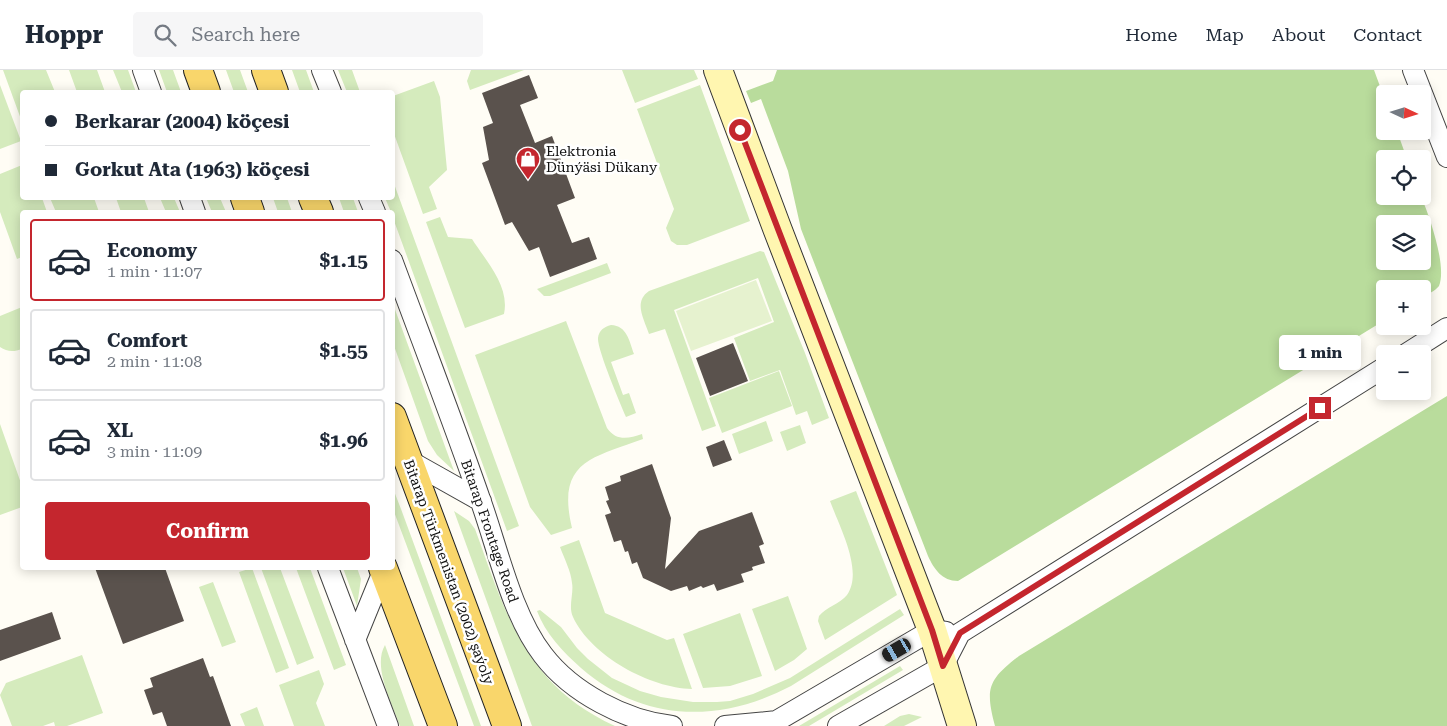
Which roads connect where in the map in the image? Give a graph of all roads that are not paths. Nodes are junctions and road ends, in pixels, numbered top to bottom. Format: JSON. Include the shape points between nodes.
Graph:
{"nodes":[{"id":1,"x":143,"y":70,"type":"edge"},
{"id":2,"x":198,"y":70,"type":"edge"},
{"id":3,"x":266,"y":70,"type":"edge"},
{"id":4,"x":322,"y":70,"type":"edge"},
{"id":5,"x":718,"y":70,"type":"edge"},
{"id":6,"x":1414,"y":70,"type":"edge"},
{"id":7,"x":150,"y":90,"type":"edge"},
{"id":8,"x":205,"y":90,"type":"edge"},
{"id":9,"x":273,"y":90,"type":"edge"},
{"id":10,"x":330,"y":90,"type":"edge"},
{"id":11,"x":1447,"y":157,"type":"edge"},
{"id":12,"x":395,"y":268,"type":"edge"},
{"id":13,"x":1447,"y":328,"type":"edge"},
{"id":14,"x":1420,"y":345,"type":"edge"},
{"id":15,"x":1376,"y":373,"type":"edge"},
{"id":16,"x":395,"y":425,"type":"edge"},
{"id":17,"x":408,"y":460,"type":"junction"},
{"id":18,"x":481,"y":501,"type":"junction"},
{"id":19,"x":329,"y":570,"type":"edge"},
{"id":20,"x":383,"y":570,"type":"edge"},
{"id":21,"x":385,"y":570,"type":"edge"},
{"id":22,"x":932,"y":630,"type":"junction"},
{"id":23,"x":960,"y":633,"type":"junction"},
{"id":24,"x":355,"y":640,"type":"junction"},
{"id":25,"x":943,"y":666,"type":"junction"},
{"id":26,"x":773,"y":723,"type":"edge"},
{"id":27,"x":388,"y":726,"type":"edge"},
{"id":28,"x":443,"y":726,"type":"edge"},
{"id":29,"x":507,"y":726,"type":"edge"},
{"id":30,"x":672,"y":726,"type":"edge"},
{"id":31,"x":725,"y":726,"type":"edge"},
{"id":32,"x":838,"y":726,"type":"edge"},
{"id":33,"x":962,"y":726,"type":"edge"}],
"edges":[{"from":1,"to":7,"type":"street"},
{"from":2,"to":8,"type":"main road"},
{"from":3,"to":9,"type":"main road"},
{"from":4,"to":10,"type":"street"},
{"from":5,"to":22,"type":"street"},
{"from":6,"to":11,"type":"street"},
{"from":12,"to":18,"type":"street","name":"Bitarap Frontage Road"},
{"from":13,"to":14,"type":"street"},
{"from":15,"to":23,"type":"street"},
{"from":16,"to":17,"type":"main road","name":"Bitarap Türkmenistan (2002) şaýoly"},
{"from":17,"to":18,"type":"street"},
{"from":17,"to":29,"type":"main road","name":"Bitarap Türkmenistan (2002) şaýoly"},
{"from":18,"to":30,"type":"street","name":"Bitarap Frontage Road","via":[[519,614],[544,657],[558,672],[603,704],[636,718]]},
{"from":19,"to":24,"type":"street"},
{"from":20,"to":24,"type":"street"},
{"from":21,"to":28,"type":"main road"},
{"from":22,"to":23,"type":"street"},
{"from":22,"to":25,"type":"street"},
{"from":22,"to":26,"type":"street"},
{"from":23,"to":25,"type":"street"},
{"from":24,"to":27,"type":"street"},
{"from":25,"to":32,"type":"street"},
{"from":25,"to":33,"type":"street"},
{"from":26,"to":31,"type":"street"}]}
